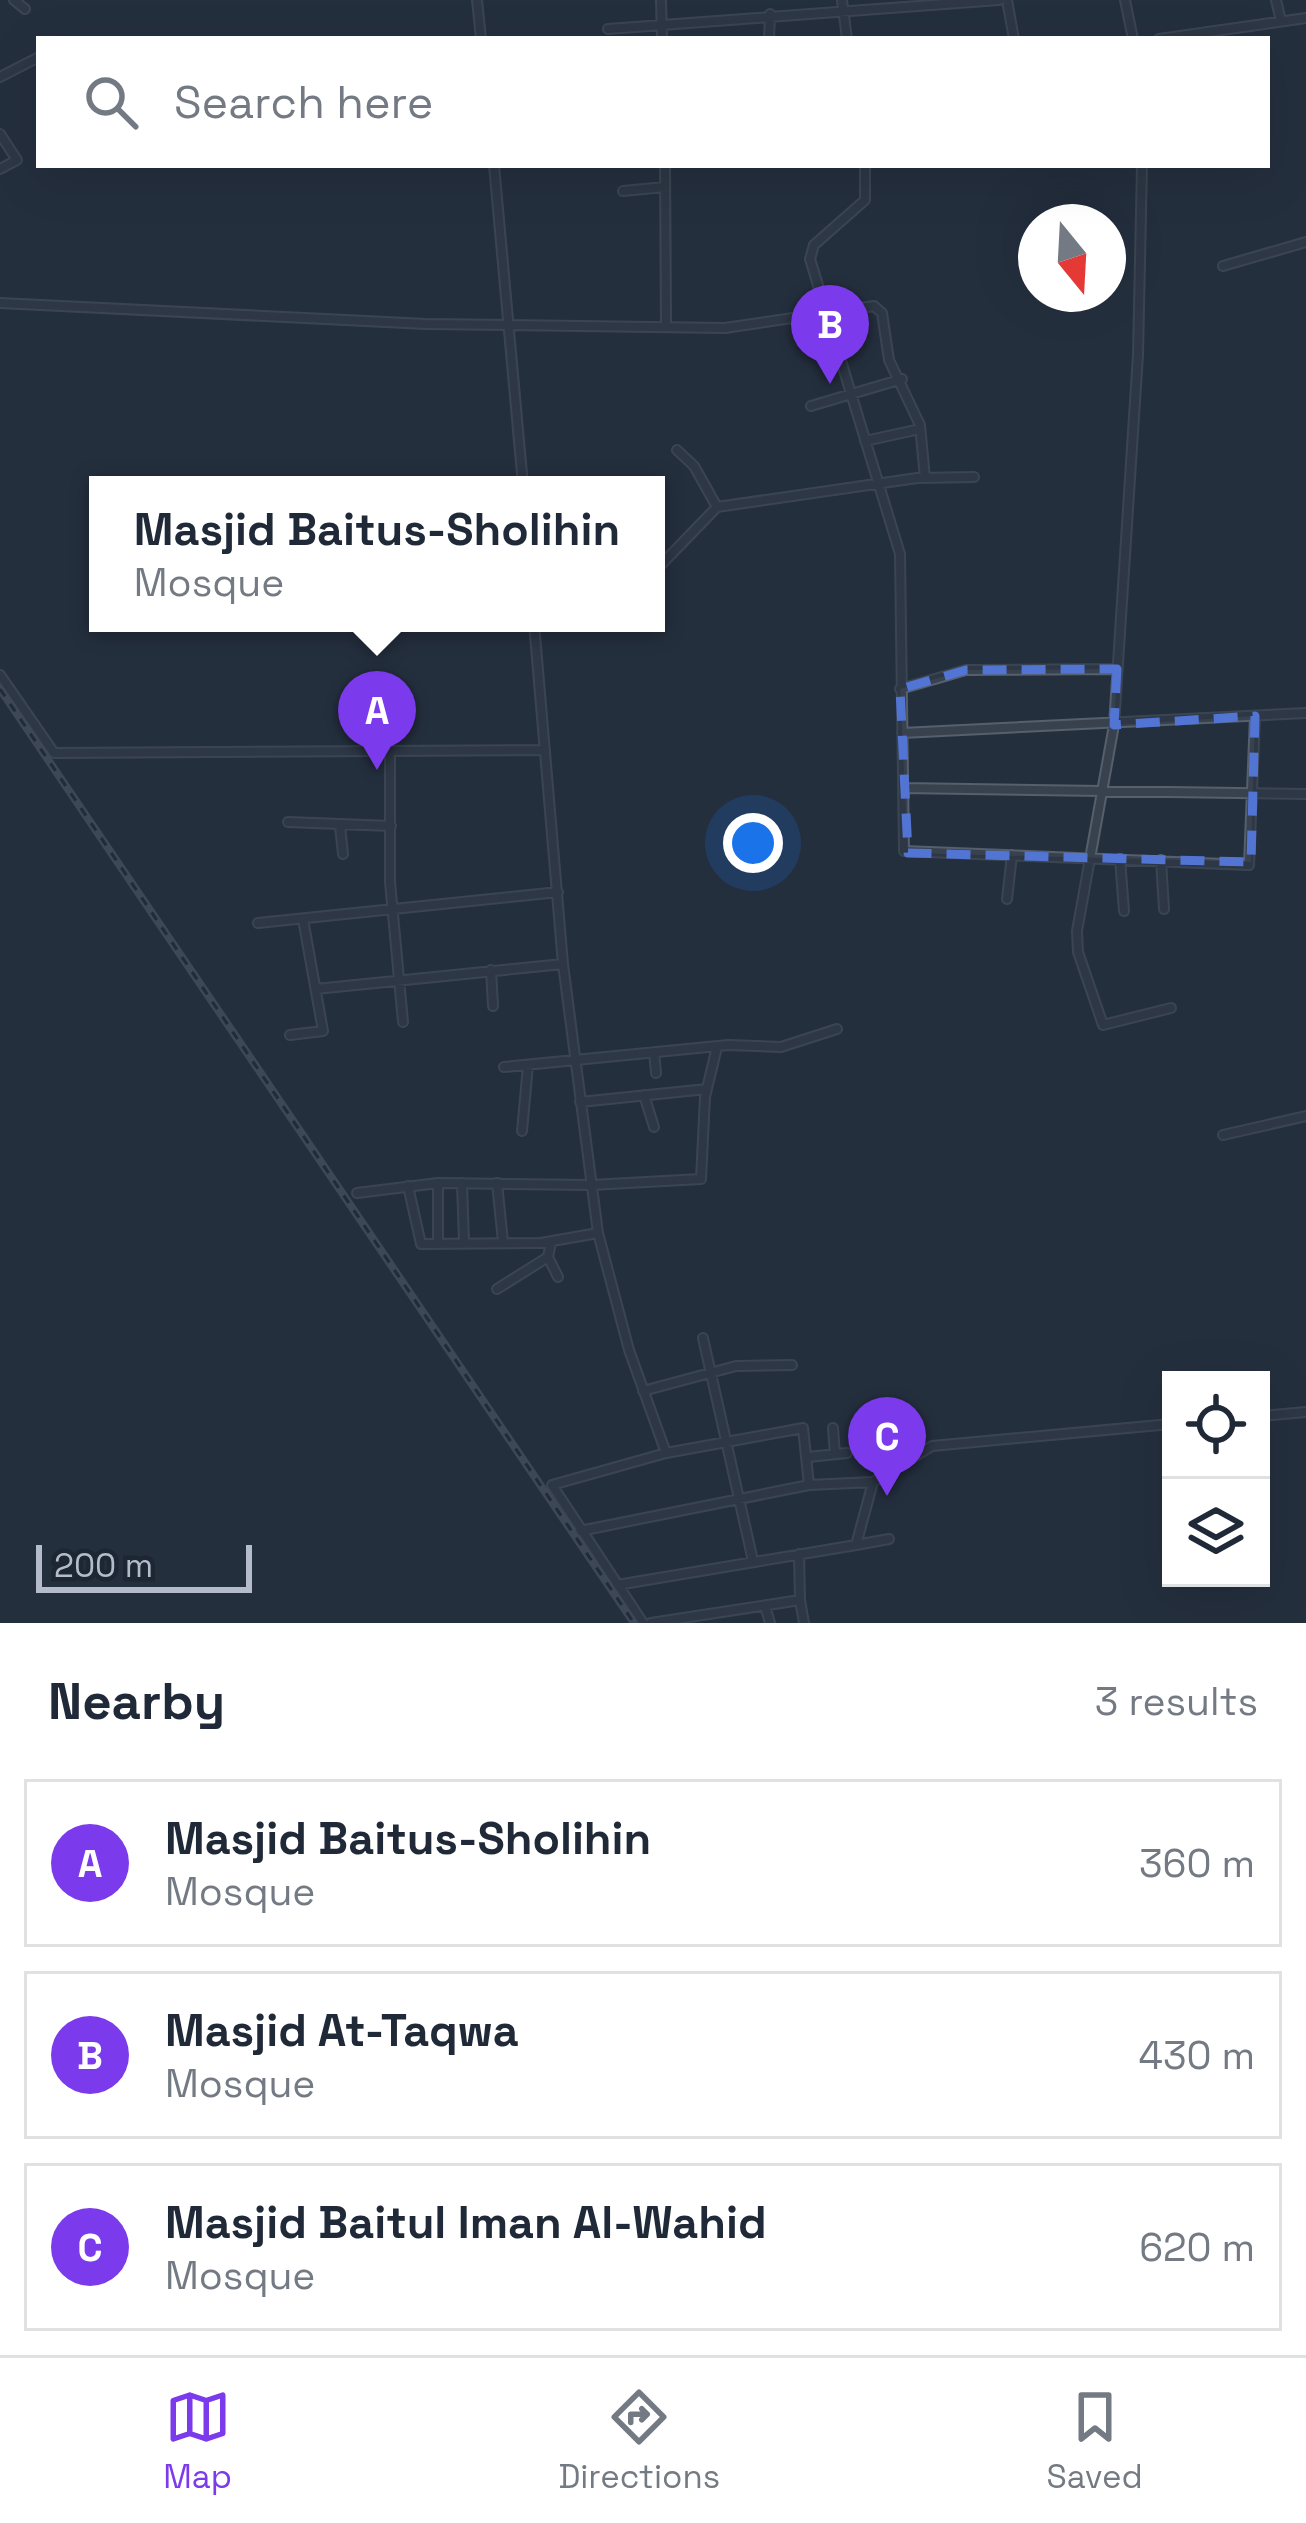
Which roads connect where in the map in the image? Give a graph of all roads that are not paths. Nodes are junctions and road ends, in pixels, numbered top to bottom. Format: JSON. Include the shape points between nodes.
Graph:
{"nodes":[{"id":1,"x":14,"y":0,"type":"edge"},
{"id":2,"x":477,"y":0,"type":"edge"},
{"id":3,"x":661,"y":0,"type":"edge"},
{"id":4,"x":842,"y":0,"type":"edge"},
{"id":5,"x":1003,"y":0,"type":"edge"},
{"id":6,"x":1125,"y":0,"type":"edge"},
{"id":7,"x":1276,"y":0,"type":"edge"},
{"id":8,"x":25,"y":9,"type":"dead end"},
{"id":9,"x":770,"y":14,"type":"junction"},
{"id":10,"x":844,"y":15,"type":"junction"},
{"id":11,"x":1306,"y":18,"type":"edge"},
{"id":12,"x":1281,"y":21,"type":"junction"},
{"id":13,"x":662,"y":25,"type":"junction"},
{"id":14,"x":608,"y":29,"type":"dead end"},
{"id":15,"x":481,"y":36,"type":"edge"},
{"id":16,"x":662,"y":36,"type":"edge"},
{"id":17,"x":769,"y":36,"type":"edge"},
{"id":18,"x":847,"y":36,"type":"edge"},
{"id":19,"x":1013,"y":36,"type":"edge"},
{"id":20,"x":1132,"y":36,"type":"edge"},
{"id":21,"x":1179,"y":36,"type":"edge"},
{"id":22,"x":36,"y":59,"type":"edge"},
{"id":23,"x":0,"y":77,"type":"edge"},
{"id":24,"x":0,"y":134,"type":"edge"},
{"id":25,"x":494,"y":168,"type":"edge"},
{"id":26,"x":665,"y":168,"type":"edge"},
{"id":27,"x":865,"y":168,"type":"edge"},
{"id":28,"x":1142,"y":168,"type":"edge"},
{"id":29,"x":0,"y":170,"type":"edge"},
{"id":30,"x":665,"y":187,"type":"junction"},
{"id":31,"x":623,"y":191,"type":"dead end"},
{"id":32,"x":1306,"y":242,"type":"edge"},
{"id":33,"x":1223,"y":266,"type":"dead end"},
{"id":34,"x":0,"y":303,"type":"edge"},
{"id":35,"x":827,"y":315,"type":"junction"},
{"id":36,"x":510,"y":325,"type":"junction"},
{"id":37,"x":666,"y":325,"type":"junction"},
{"id":38,"x":902,"y":379,"type":"junction"},
{"id":39,"x":850,"y":397,"type":"junction"},
{"id":40,"x":811,"y":406,"type":"dead end"},
{"id":41,"x":920,"y":429,"type":"junction"},
{"id":42,"x":865,"y":441,"type":"junction"},
{"id":43,"x":677,"y":450,"type":"dead end"},
{"id":44,"x":522,"y":476,"type":"edge"},
{"id":45,"x":974,"y":476,"type":"dead end"},
{"id":46,"x":925,"y":478,"type":"junction"},
{"id":47,"x":878,"y":486,"type":"junction"},
{"id":48,"x":717,"y":507,"type":"junction"},
{"id":49,"x":665,"y":561,"type":"edge"},
{"id":50,"x":535,"y":632,"type":"edge"},
{"id":51,"x":1117,"y":669,"type":"junction"},
{"id":52,"x":0,"y":675,"type":"edge"},
{"id":53,"x":900,"y":689,"type":"junction"},
{"id":54,"x":1306,"y":713,"type":"edge"},
{"id":55,"x":1255,"y":716,"type":"junction"},
{"id":56,"x":1114,"y":725,"type":"junction"},
{"id":57,"x":902,"y":733,"type":"junction"},
{"id":58,"x":545,"y":750,"type":"junction"},
{"id":59,"x":390,"y":752,"type":"junction"},
{"id":60,"x":904,"y":788,"type":"junction"},
{"id":61,"x":1104,"y":789,"type":"junction"},
{"id":62,"x":1253,"y":794,"type":"junction"},
{"id":63,"x":1306,"y":794,"type":"edge"},
{"id":64,"x":288,"y":822,"type":"dead end"},
{"id":65,"x":340,"y":826,"type":"junction"},
{"id":66,"x":391,"y":826,"type":"junction"},
{"id":67,"x":343,"y":854,"type":"dead end"},
{"id":68,"x":1012,"y":855,"type":"junction"},
{"id":69,"x":1120,"y":859,"type":"junction"},
{"id":70,"x":1091,"y":860,"type":"junction"},
{"id":71,"x":1161,"y":860,"type":"junction"},
{"id":72,"x":558,"y":892,"type":"junction"},
{"id":73,"x":1007,"y":899,"type":"dead end"},
{"id":74,"x":394,"y":908,"type":"junction"},
{"id":75,"x":1164,"y":909,"type":"dead end"},
{"id":76,"x":1124,"y":911,"type":"dead end"},
{"id":77,"x":302,"y":919,"type":"junction"},
{"id":78,"x":259,"y":923,"type":"dead end"},
{"id":79,"x":563,"y":964,"type":"junction"},
{"id":80,"x":491,"y":970,"type":"junction"},
{"id":81,"x":400,"y":979,"type":"junction"},
{"id":82,"x":316,"y":988,"type":"junction"},
{"id":83,"x":494,"y":1006,"type":"dead end"},
{"id":84,"x":1172,"y":1007,"type":"dead end"},
{"id":85,"x":403,"y":1022,"type":"dead end"},
{"id":86,"x":837,"y":1029,"type":"dead end"},
{"id":87,"x":290,"y":1035,"type":"dead end"},
{"id":88,"x":718,"y":1047,"type":"junction"},
{"id":89,"x":654,"y":1052,"type":"junction"},
{"id":90,"x":575,"y":1060,"type":"junction"},
{"id":91,"x":528,"y":1065,"type":"junction"},
{"id":92,"x":504,"y":1067,"type":"dead end"},
{"id":93,"x":656,"y":1073,"type":"dead end"},
{"id":94,"x":706,"y":1089,"type":"junction"},
{"id":95,"x":644,"y":1095,"type":"junction"},
{"id":96,"x":580,"y":1102,"type":"junction"},
{"id":97,"x":1306,"y":1116,"type":"edge"},
{"id":98,"x":654,"y":1127,"type":"dead end"},
{"id":99,"x":522,"y":1131,"type":"dead end"},
{"id":100,"x":1223,"y":1135,"type":"dead end"},
{"id":101,"x":438,"y":1183,"type":"junction"},
{"id":102,"x":462,"y":1183,"type":"junction"},
{"id":103,"x":497,"y":1183,"type":"junction"},
{"id":104,"x":591,"y":1185,"type":"junction"},
{"id":105,"x":409,"y":1186,"type":"junction"},
{"id":106,"x":357,"y":1193,"type":"dead end"},
{"id":107,"x":598,"y":1233,"type":"junction"},
{"id":108,"x":464,"y":1242,"type":"junction"},
{"id":109,"x":503,"y":1242,"type":"junction"},
{"id":110,"x":551,"y":1242,"type":"junction"},
{"id":111,"x":438,"y":1243,"type":"junction"},
{"id":112,"x":548,"y":1257,"type":"junction"},
{"id":113,"x":558,"y":1277,"type":"dead end"},
{"id":114,"x":497,"y":1289,"type":"dead end"},
{"id":115,"x":703,"y":1338,"type":"dead end"},
{"id":116,"x":792,"y":1365,"type":"dead end"},
{"id":117,"x":711,"y":1370,"type":"junction"},
{"id":118,"x":644,"y":1391,"type":"junction"},
{"id":119,"x":1306,"y":1412,"type":"edge"},
{"id":120,"x":1270,"y":1415,"type":"edge"},
{"id":121,"x":1162,"y":1425,"type":"edge"},
{"id":122,"x":833,"y":1428,"type":"dead end"},
{"id":123,"x":727,"y":1442,"type":"junction"},
{"id":124,"x":666,"y":1453,"type":"junction"},
{"id":125,"x":848,"y":1453,"type":"dead end"},
{"id":126,"x":835,"y":1454,"type":"junction"},
{"id":127,"x":808,"y":1456,"type":"junction"},
{"id":128,"x":873,"y":1482,"type":"junction"},
{"id":129,"x":804,"y":1486,"type":"junction"},
{"id":130,"x":741,"y":1497,"type":"junction"},
{"id":131,"x":580,"y":1532,"type":"junction"},
{"id":132,"x":889,"y":1539,"type":"dead end"},
{"id":133,"x":856,"y":1545,"type":"junction"},
{"id":134,"x":799,"y":1554,"type":"junction"},
{"id":135,"x":753,"y":1561,"type":"junction"},
{"id":136,"x":617,"y":1585,"type":"junction"},
{"id":137,"x":800,"y":1600,"type":"junction"},
{"id":138,"x":765,"y":1606,"type":"junction"},
{"id":139,"x":647,"y":1623,"type":"edge"},
{"id":140,"x":770,"y":1623,"type":"edge"},
{"id":141,"x":804,"y":1623,"type":"edge"}],
"edges":[{"from":1,"to":8,"type":"street"},
{"from":2,"to":15,"type":"street"},
{"from":3,"to":13,"type":"street"},
{"from":4,"to":10,"type":"street"},
{"from":5,"to":10,"type":"street"},
{"from":5,"to":19,"type":"street"},
{"from":6,"to":20,"type":"street"},
{"from":7,"to":12,"type":"street"},
{"from":9,"to":10,"type":"street"},
{"from":9,"to":13,"type":"street"},
{"from":9,"to":17,"type":"street"},
{"from":10,"to":18,"type":"street"},
{"from":11,"to":12,"type":"street"},
{"from":12,"to":21,"type":"street"},
{"from":13,"to":14,"type":"street"},
{"from":13,"to":16,"type":"street"},
{"from":22,"to":23,"type":"street"},
{"from":24,"to":29,"type":"street","via":[[17,160]]},
{"from":25,"to":36,"type":"street"},
{"from":26,"to":30,"type":"street"},
{"from":27,"to":35,"type":"street","via":[[863,203],[811,254]]},
{"from":28,"to":51,"type":"street"},
{"from":30,"to":31,"type":"street"},
{"from":30,"to":37,"type":"street"},
{"from":32,"to":33,"type":"street"},
{"from":34,"to":36,"type":"street"},
{"from":35,"to":37,"type":"street","via":[[746,327]]},
{"from":35,"to":38,"type":"street","via":[[878,307],[889,360]]},
{"from":35,"to":39,"type":"street"},
{"from":36,"to":37,"type":"street"},
{"from":36,"to":44,"type":"street"},
{"from":38,"to":39,"type":"street"},
{"from":38,"to":41,"type":"street"},
{"from":39,"to":40,"type":"street"},
{"from":39,"to":42,"type":"street"},
{"from":41,"to":42,"type":"street"},
{"from":41,"to":46,"type":"street"},
{"from":42,"to":47,"type":"street"},
{"from":43,"to":48,"type":"street"},
{"from":45,"to":46,"type":"street"},
{"from":46,"to":47,"type":"street"},
{"from":47,"to":48,"type":"street"},
{"from":47,"to":53,"type":"street","via":[[900,554]]},
{"from":48,"to":49,"type":"street"},
{"from":50,"to":58,"type":"street"},
{"from":51,"to":53,"type":"street","via":[[966,670]]},
{"from":51,"to":56,"type":"street"},
{"from":52,"to":59,"type":"street","via":[[54,753]]},
{"from":53,"to":57,"type":"street"},
{"from":54,"to":55,"type":"street"},
{"from":55,"to":56,"type":"street"},
{"from":55,"to":62,"type":"street"},
{"from":56,"to":57,"type":"street"},
{"from":56,"to":61,"type":"street"},
{"from":57,"to":60,"type":"street"},
{"from":58,"to":59,"type":"street"},
{"from":58,"to":72,"type":"street"},
{"from":59,"to":66,"type":"street"},
{"from":60,"to":61,"type":"street"},
{"from":60,"to":68,"type":"street","via":[[904,851]]},
{"from":61,"to":62,"type":"street"},
{"from":61,"to":70,"type":"street"},
{"from":62,"to":63,"type":"street"},
{"from":62,"to":71,"type":"street","via":[[1249,866]]},
{"from":64,"to":65,"type":"street"},
{"from":65,"to":66,"type":"street"},
{"from":65,"to":67,"type":"street"},
{"from":66,"to":74,"type":"street"},
{"from":68,"to":70,"type":"street"},
{"from":68,"to":73,"type":"street"},
{"from":69,"to":70,"type":"street"},
{"from":69,"to":71,"type":"street"},
{"from":69,"to":76,"type":"street"},
{"from":70,"to":84,"type":"street","via":[[1078,952],[1100,1022]]},
{"from":71,"to":75,"type":"street"},
{"from":72,"to":74,"type":"street"},
{"from":72,"to":79,"type":"street"},
{"from":74,"to":77,"type":"street"},
{"from":74,"to":81,"type":"street"},
{"from":77,"to":78,"type":"street"},
{"from":77,"to":82,"type":"street"},
{"from":79,"to":80,"type":"street"},
{"from":79,"to":90,"type":"street"},
{"from":80,"to":81,"type":"street"},
{"from":80,"to":83,"type":"street"},
{"from":81,"to":82,"type":"street"},
{"from":81,"to":85,"type":"street"},
{"from":82,"to":87,"type":"street","via":[[323,1031]]},
{"from":86,"to":88,"type":"street","via":[[781,1047]]},
{"from":88,"to":89,"type":"street"},
{"from":88,"to":94,"type":"street"},
{"from":89,"to":90,"type":"street"},
{"from":89,"to":93,"type":"street"},
{"from":90,"to":91,"type":"street"},
{"from":90,"to":96,"type":"street"},
{"from":91,"to":92,"type":"street"},
{"from":91,"to":99,"type":"street"},
{"from":94,"to":95,"type":"street"},
{"from":94,"to":104,"type":"street","via":[[701,1179]]},
{"from":95,"to":96,"type":"street"},
{"from":95,"to":98,"type":"street"},
{"from":96,"to":104,"type":"street"},
{"from":97,"to":100,"type":"street"},
{"from":101,"to":102,"type":"street"},
{"from":101,"to":105,"type":"street"},
{"from":101,"to":111,"type":"street"},
{"from":102,"to":103,"type":"street"},
{"from":102,"to":108,"type":"street"},
{"from":103,"to":104,"type":"street"},
{"from":103,"to":109,"type":"street"},
{"from":104,"to":107,"type":"street"},
{"from":105,"to":106,"type":"street"},
{"from":105,"to":111,"type":"street","via":[[420,1243]]},
{"from":107,"to":110,"type":"street"},
{"from":107,"to":118,"type":"street"},
{"from":108,"to":109,"type":"street"},
{"from":108,"to":111,"type":"street"},
{"from":109,"to":110,"type":"street"},
{"from":110,"to":112,"type":"street"},
{"from":112,"to":113,"type":"street"},
{"from":112,"to":114,"type":"street"},
{"from":115,"to":117,"type":"street"},
{"from":116,"to":117,"type":"street"},
{"from":117,"to":118,"type":"street"},
{"from":117,"to":123,"type":"street"},
{"from":118,"to":124,"type":"street"},
{"from":119,"to":120,"type":"street"},
{"from":121,"to":128,"type":"street","via":[[932,1446]]},
{"from":122,"to":126,"type":"street"},
{"from":123,"to":124,"type":"street"},
{"from":123,"to":127,"type":"street","via":[[803,1429]]},
{"from":123,"to":130,"type":"street"},
{"from":124,"to":131,"type":"street","via":[[552,1486]]},
{"from":125,"to":126,"type":"street"},
{"from":126,"to":127,"type":"street"},
{"from":127,"to":129,"type":"street"},
{"from":128,"to":129,"type":"street"},
{"from":128,"to":133,"type":"street"},
{"from":129,"to":130,"type":"street"},
{"from":130,"to":131,"type":"street"},
{"from":130,"to":135,"type":"street"},
{"from":131,"to":136,"type":"street"},
{"from":132,"to":133,"type":"street"},
{"from":133,"to":134,"type":"street"},
{"from":134,"to":135,"type":"street"},
{"from":134,"to":137,"type":"street"},
{"from":135,"to":136,"type":"street"},
{"from":136,"to":139,"type":"street"},
{"from":137,"to":138,"type":"street"},
{"from":137,"to":141,"type":"street"},
{"from":138,"to":139,"type":"street"},
{"from":138,"to":140,"type":"street"}]}
